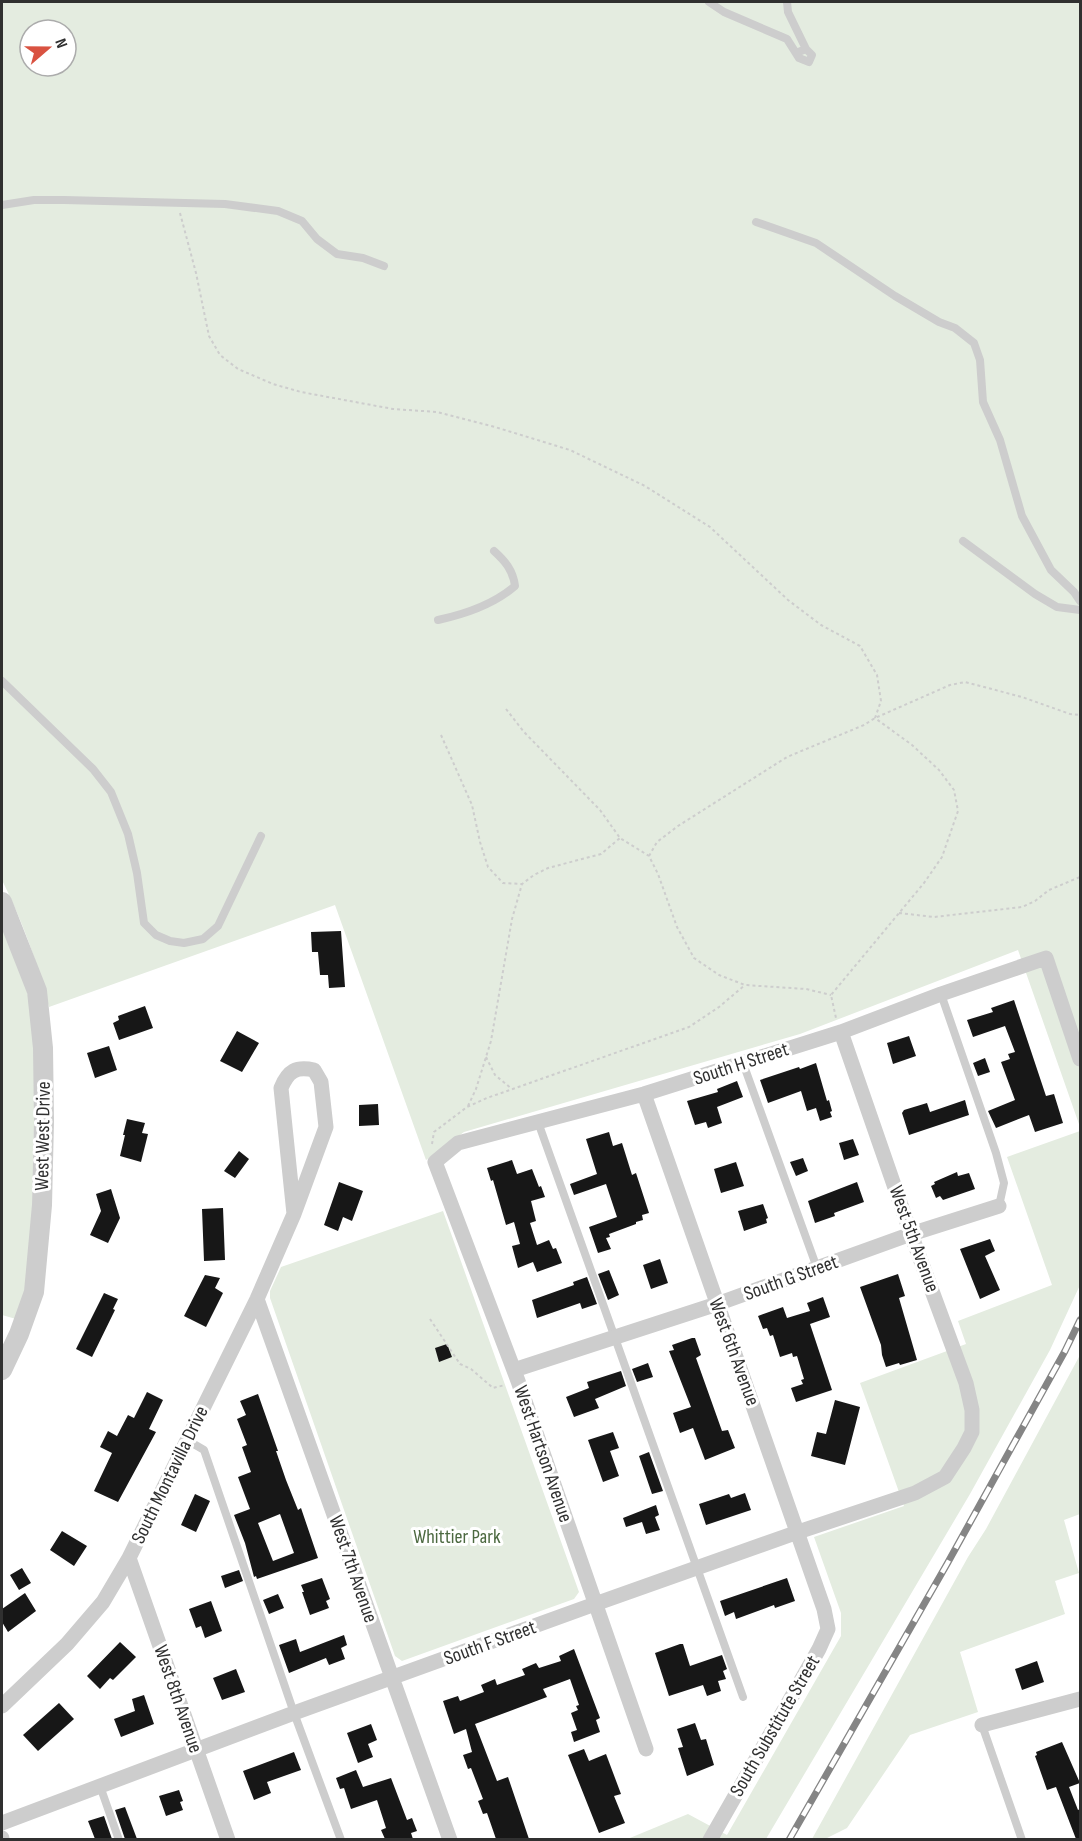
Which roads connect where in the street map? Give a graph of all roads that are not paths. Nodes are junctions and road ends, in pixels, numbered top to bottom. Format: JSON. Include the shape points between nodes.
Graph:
{"nodes":[{"id":1,"x":709,"y":2,"type":"edge"},
{"id":2,"x":787,"y":2,"type":"edge"},
{"id":3,"x":806,"y":49,"type":"junction"},
{"id":4,"x":796,"y":53,"type":"junction"},
{"id":5,"x":2,"y":205,"type":"edge"},
{"id":6,"x":756,"y":222,"type":"dead end"},
{"id":7,"x":384,"y":266,"type":"dead end"},
{"id":8,"x":963,"y":541,"type":"dead end"},
{"id":9,"x":494,"y":550,"type":"dead end"},
{"id":10,"x":1080,"y":601,"type":"edge"},
{"id":11,"x":1080,"y":610,"type":"edge"},
{"id":12,"x":438,"y":620,"type":"dead end"},
{"id":13,"x":2,"y":681,"type":"edge"},
{"id":14,"x":261,"y":836,"type":"dead end"},
{"id":15,"x":2,"y":902,"type":"edge"},
{"id":16,"x":940,"y":994,"type":"junction"},
{"id":17,"x":841,"y":1032,"type":"junction"},
{"id":18,"x":1080,"y":1059,"type":"edge"},
{"id":19,"x":742,"y":1063,"type":"junction"},
{"id":20,"x":644,"y":1094,"type":"junction"},
{"id":21,"x":538,"y":1122,"type":"junction"},
{"id":22,"x":435,"y":1162,"type":"joint"},
{"id":23,"x":999,"y":1206,"type":"joint"},
{"id":24,"x":294,"y":1214,"type":"junction"},
{"id":25,"x":911,"y":1234,"type":"junction"},
{"id":26,"x":817,"y":1268,"type":"junction"},
{"id":27,"x":257,"y":1299,"type":"junction"},
{"id":28,"x":717,"y":1304,"type":"junction"},
{"id":29,"x":616,"y":1337,"type":"junction"},
{"id":30,"x":2,"y":1370,"type":"edge"},
{"id":31,"x":516,"y":1376,"type":"junction"},
{"id":32,"x":187,"y":1440,"type":"junction"},
{"id":33,"x":964,"y":1448,"type":"joint"},
{"id":34,"x":798,"y":1532,"type":"junction"},
{"id":35,"x":129,"y":1557,"type":"junction"},
{"id":36,"x":698,"y":1568,"type":"junction"},
{"id":37,"x":595,"y":1604,"type":"junction"},
{"id":38,"x":824,"y":1609,"type":"joint"},
{"id":39,"x":392,"y":1679,"type":"junction"},
{"id":40,"x":743,"y":1697,"type":"dead end"},
{"id":41,"x":1080,"y":1699,"type":"edge"},
{"id":42,"x":2,"y":1706,"type":"edge"},
{"id":43,"x":294,"y":1713,"type":"junction"},
{"id":44,"x":982,"y":1725,"type":"joint"},
{"id":45,"x":646,"y":1749,"type":"dead end"},
{"id":46,"x":196,"y":1750,"type":"junction"},
{"id":47,"x":100,"y":1786,"type":"junction"},
{"id":48,"x":2,"y":1823,"type":"edge"},
{"id":49,"x":120,"y":1839,"type":"edge"},
{"id":50,"x":228,"y":1839,"type":"edge"},
{"id":51,"x":341,"y":1839,"type":"edge"},
{"id":52,"x":450,"y":1839,"type":"edge"},
{"id":53,"x":710,"y":1839,"type":"edge"},
{"id":54,"x":1022,"y":1839,"type":"edge"}],
"edges":[{"from":1,"to":4,"type":"lane","via":[[787,39]]},
{"from":2,"to":3,"type":"lane"},
{"from":3,"to":4,"type":"lane"},
{"from":3,"to":4,"type":"lane","via":[[812,55],[809,62]]},
{"from":5,"to":7,"type":"lane","via":[[34,200],[225,204],[278,211],[302,221],[337,254]]},
{"from":6,"to":10,"type":"lane","via":[[816,243],[974,343],[980,360],[983,402],[1000,440],[1022,516],[1051,570]]},
{"from":8,"to":11,"type":"lane","via":[[1057,607]]},
{"from":9,"to":12,"type":"lane","via":[[513,575],[515,586],[501,598]]},
{"from":13,"to":14,"type":"lane","via":[[93,769],[111,792],[128,834],[144,922],[156,935],[184,943],[203,939],[218,926]]},
{"from":15,"to":30,"type":"street","name":"West West Drive","via":[[37,991],[44,1048],[44,1121],[34,1292]]},
{"from":16,"to":17,"type":"street","name":"South H Street"},
{"from":16,"to":18,"type":"street","name":"South H Street","via":[[1046,958]]},
{"from":16,"to":23,"type":"lane","via":[[996,1153],[1004,1184]]},
{"from":17,"to":19,"type":"street","name":"South H Street"},
{"from":17,"to":25,"type":"street","name":"West 5th Avenue"},
{"from":19,"to":20,"type":"street","name":"South H Street"},
{"from":19,"to":26,"type":"lane"},
{"from":20,"to":21,"type":"street","name":"South H Street"},
{"from":20,"to":28,"type":"street","name":"West 6th Avenue"},
{"from":21,"to":22,"type":"street","name":"South H Street","via":[[458,1143]]},
{"from":21,"to":29,"type":"lane"},
{"from":22,"to":31,"type":"street","name":"West Hartson Avenue"},
{"from":23,"to":25,"type":"street","name":"South G Street"},
{"from":24,"to":24,"type":"street","name":"South Montavilla Drive","via":[[281,1088],[286,1075],[304,1068],[314,1070],[321,1082],[326,1127]]},
{"from":24,"to":27,"type":"street","name":"South Montavilla Drive"},
{"from":25,"to":26,"type":"street","name":"South G Street"},
{"from":25,"to":33,"type":"street","name":"West 5th Avenue","via":[[966,1383],[972,1432]]},
{"from":26,"to":28,"type":"street","name":"South G Street"},
{"from":27,"to":32,"type":"street","name":"South Montavilla Drive"},
{"from":27,"to":39,"type":"street","name":"West 7th Avenue"},
{"from":28,"to":29,"type":"street","name":"South G Street"},
{"from":28,"to":34,"type":"street","name":"West 6th Avenue"},
{"from":29,"to":31,"type":"street","name":"South G Street"},
{"from":29,"to":36,"type":"lane"},
{"from":31,"to":37,"type":"street","name":"West Hartson Avenue"},
{"from":32,"to":35,"type":"street","name":"South Montavilla Drive"},
{"from":32,"to":43,"type":"lane","via":[[204,1450]]},
{"from":33,"to":34,"type":"street","name":"South F Street","via":[[945,1477],[915,1493]]},
{"from":34,"to":36,"type":"street","name":"South F Street"},
{"from":34,"to":38,"type":"street","name":"West 6th Avenue"},
{"from":35,"to":42,"type":"street","name":"South Montavilla Drive","via":[[103,1602],[67,1644]]},
{"from":35,"to":46,"type":"street","name":"West 8th Avenue"},
{"from":36,"to":37,"type":"street","name":"South F Street"},
{"from":36,"to":40,"type":"lane"},
{"from":37,"to":39,"type":"street","name":"South F Street"},
{"from":37,"to":45,"type":"street","name":"West Hartson Avenue"},
{"from":38,"to":53,"type":"street","name":"South Substitute Street","via":[[828,1629],[819,1649]]},
{"from":39,"to":43,"type":"street","name":"South F Street"},
{"from":39,"to":52,"type":"street","name":"West 7th Avenue"},
{"from":41,"to":44,"type":"street"},
{"from":43,"to":46,"type":"street","name":"South F Street"},
{"from":43,"to":51,"type":"lane"},
{"from":44,"to":54,"type":"lane"},
{"from":46,"to":47,"type":"street","name":"South F Street"},
{"from":46,"to":50,"type":"street","name":"West 8th Avenue"},
{"from":47,"to":48,"type":"street","name":"South F Street"},
{"from":47,"to":49,"type":"lane"}]}
